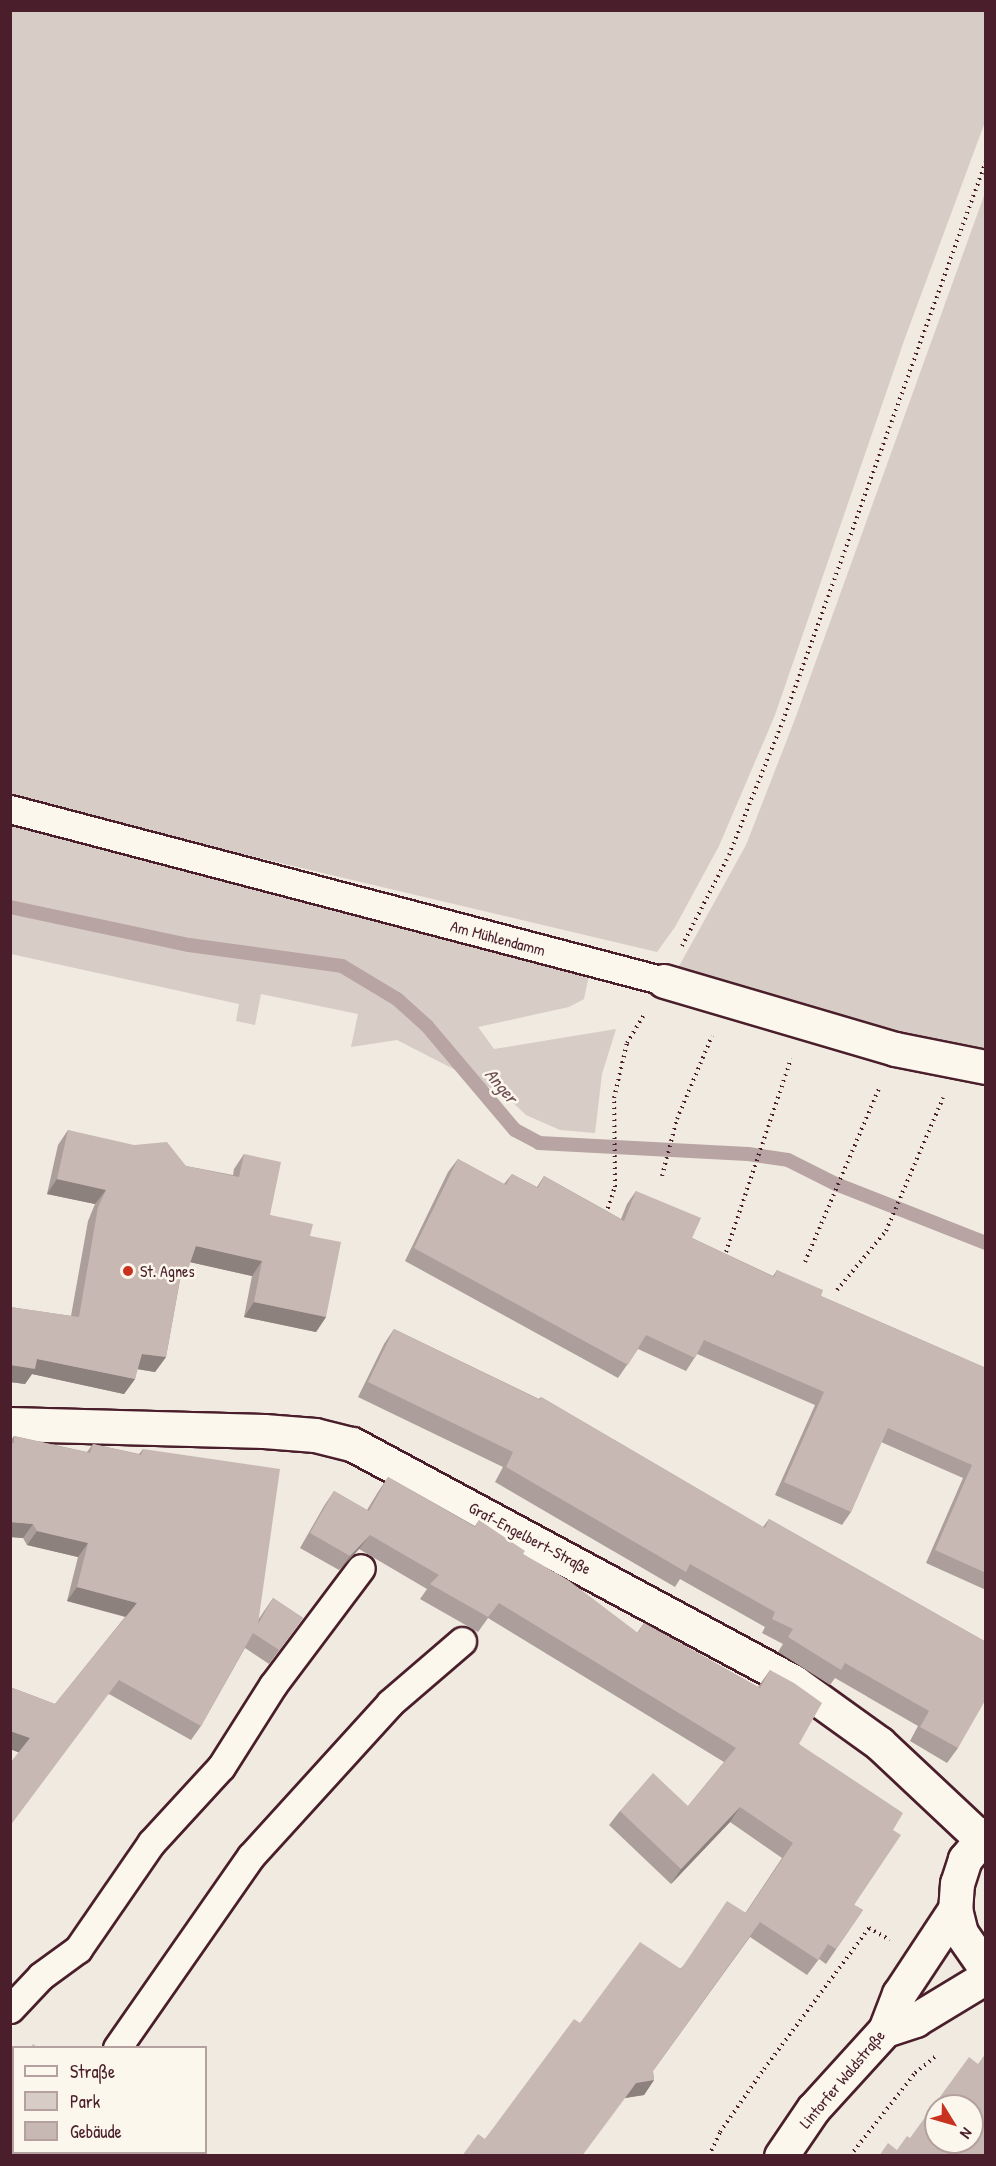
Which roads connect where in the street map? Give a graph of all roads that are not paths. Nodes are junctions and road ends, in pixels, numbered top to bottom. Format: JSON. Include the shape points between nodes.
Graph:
{"nodes":[{"id":1,"x":10,"y":809,"type":"edge"},
{"id":2,"x":664,"y":981,"type":"joint"},
{"id":3,"x":972,"y":1064,"type":"edge"},
{"id":4,"x":10,"y":1424,"type":"edge"},
{"id":5,"x":361,"y":1568,"type":"edge"},
{"id":6,"x":462,"y":1641,"type":"dead end"},
{"id":7,"x":983,"y":1836,"type":"edge"},
{"id":8,"x":955,"y":1909,"type":"junction"},
{"id":9,"x":986,"y":1969,"type":"edge"},
{"id":10,"x":986,"y":1977,"type":"edge"},
{"id":11,"x":10,"y":2010,"type":"edge"},
{"id":12,"x":885,"y":2030,"type":"junction"},
{"id":13,"x":118,"y":2046,"type":"edge"},
{"id":14,"x":781,"y":2156,"type":"edge"}],
"edges":[{"from":1,"to":2,"type":"lane","name":"Am Mühlendamm"},
{"from":2,"to":3,"type":"street","name":"Am Mühlendamm","via":[[895,1049]]},
{"from":4,"to":7,"type":"street","name":"Graf-Engelbert-Straße","via":[[264,1431],[315,1435],[352,1444],[794,1682],[879,1743]]},
{"from":5,"to":11,"type":"lane","via":[[273,1685],[220,1767],[151,1844],[78,1950],[41,1976]]},
{"from":6,"to":13,"type":"lane","via":[[390,1703],[251,1856]]},
{"from":7,"to":8,"type":"street","via":[[965,1859]]},
{"from":8,"to":9,"type":"street","via":[[961,1933]]},
{"from":8,"to":12,"type":"street","name":"Lintorfer Waldstraße","via":[[900,1994]]},
{"from":10,"to":12,"type":"street","via":[[915,2020]]},
{"from":12,"to":14,"type":"street","name":"Lintorfer Waldstraße","via":[[821,2100]]}]}
